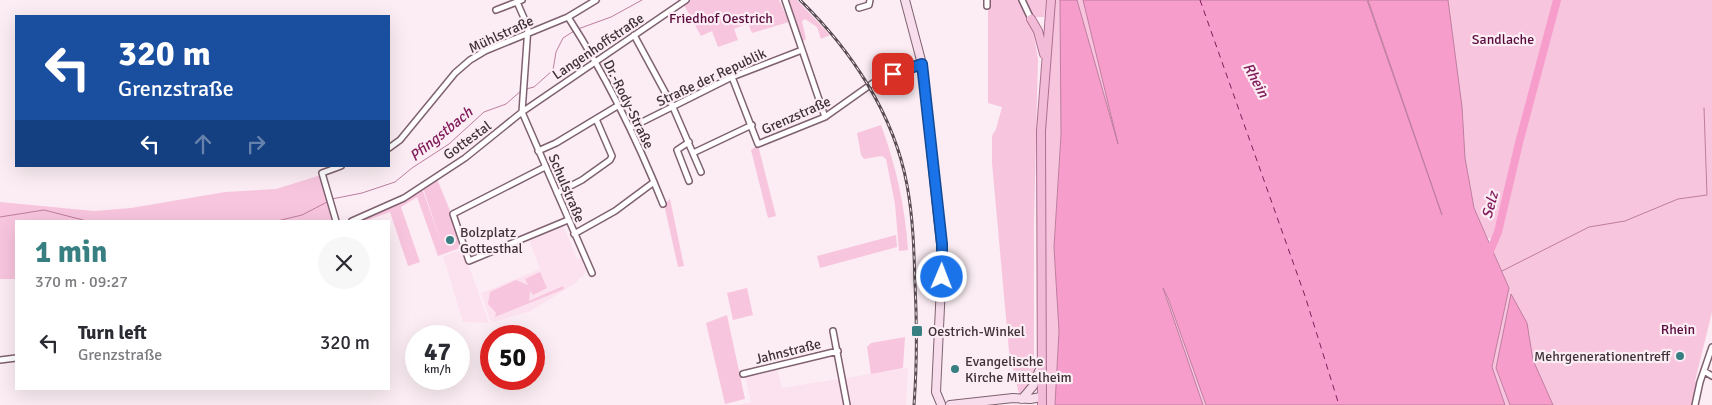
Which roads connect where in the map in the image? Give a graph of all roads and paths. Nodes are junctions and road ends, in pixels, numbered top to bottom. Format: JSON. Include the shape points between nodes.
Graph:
{"nodes":[{"id":1,"x":595,"y":0,"type":"edge"},
{"id":2,"x":686,"y":0,"type":"edge"},
{"id":3,"x":784,"y":0,"type":"edge"},
{"id":4,"x":870,"y":0,"type":"edge"},
{"id":5,"x":905,"y":0,"type":"edge"},
{"id":6,"x":1022,"y":0,"type":"edge"},
{"id":7,"x":1051,"y":0,"type":"edge"},
{"id":8,"x":520,"y":1,"type":"edge"},
{"id":9,"x":859,"y":8,"type":"dead end"},
{"id":10,"x":496,"y":10,"type":"dead end"},
{"id":11,"x":1050,"y":14,"type":"junction"},
{"id":12,"x":568,"y":17,"type":"junction"},
{"id":13,"x":1031,"y":19,"type":"junction"},
{"id":14,"x":528,"y":33,"type":"junction"},
{"id":15,"x":634,"y":35,"type":"junction"},
{"id":16,"x":802,"y":50,"type":"junction"},
{"id":17,"x":596,"y":60,"type":"junction"},
{"id":18,"x":1045,"y":62,"type":"junction"},
{"id":19,"x":922,"y":64,"type":"junction"},
{"id":20,"x":732,"y":77,"type":"junction"},
{"id":21,"x":619,"y":105,"type":"junction"},
{"id":22,"x":672,"y":105,"type":"junction"},
{"id":23,"x":522,"y":112,"type":"junction"},
{"id":24,"x":825,"y":117,"type":"junction"},
{"id":25,"x":596,"y":119,"type":"junction"},
{"id":26,"x":752,"y":126,"type":"junction"},
{"id":27,"x":630,"y":128,"type":"junction"},
{"id":28,"x":689,"y":142,"type":"junction"},
{"id":29,"x":390,"y":147,"type":"edge"},
{"id":30,"x":538,"y":151,"type":"junction"},
{"id":31,"x":693,"y":153,"type":"junction"},
{"id":32,"x":338,"y":167,"type":"edge"},
{"id":33,"x":545,"y":167,"type":"junction"},
{"id":34,"x":702,"y":172,"type":"dead end"},
{"id":35,"x":689,"y":181,"type":"dead end"},
{"id":36,"x":654,"y":182,"type":"junction"},
{"id":37,"x":556,"y":193,"type":"junction"},
{"id":38,"x":663,"y":204,"type":"dead end"},
{"id":39,"x":336,"y":220,"type":"edge"},
{"id":40,"x":354,"y":220,"type":"edge"},
{"id":41,"x":568,"y":220,"type":"junction"},
{"id":42,"x":574,"y":234,"type":"junction"},
{"id":43,"x":592,"y":273,"type":"dead end"},
{"id":44,"x":833,"y":331,"type":"dead end"},
{"id":45,"x":1712,"y":347,"type":"edge"},
{"id":46,"x":838,"y":351,"type":"junction"},
{"id":47,"x":15,"y":358,"type":"edge"},
{"id":48,"x":0,"y":360,"type":"edge"},
{"id":49,"x":1040,"y":367,"type":"junction"},
{"id":50,"x":1704,"y":371,"type":"junction"},
{"id":51,"x":743,"y":374,"type":"dead end"},
{"id":52,"x":1712,"y":376,"type":"edge"},
{"id":53,"x":1025,"y":397,"type":"junction"},
{"id":54,"x":1042,"y":401,"type":"edge"},
{"id":55,"x":847,"y":405,"type":"edge"},
{"id":56,"x":941,"y":405,"type":"edge"},
{"id":57,"x":950,"y":405,"type":"edge"},
{"id":58,"x":1033,"y":405,"type":"edge"},
{"id":59,"x":1696,"y":405,"type":"edge"}],
"edges":[{"from":1,"to":12,"type":"street","name":"Mühlstraße"},
{"from":2,"to":15,"type":"street","name":"Langenhoffstraße"},
{"from":3,"to":16,"type":"street"},
{"from":4,"to":9,"type":"street","via":[[869,4]]},
{"from":5,"to":19,"type":"main road"},
{"from":6,"to":13,"type":"street"},
{"from":7,"to":11,"type":"main road"},
{"from":8,"to":10,"type":"street"},
{"from":8,"to":14,"type":"street"},
{"from":11,"to":13,"type":"main road","via":[[1039,22]]},
{"from":11,"to":18,"type":"main road"},
{"from":12,"to":14,"type":"street","name":"Mühlstraße"},
{"from":12,"to":17,"type":"street","name":"Dr.-Rody-Straße"},
{"from":13,"to":18,"type":"main road","via":[[1038,31]]},
{"from":14,"to":23,"type":"street"},
{"from":14,"to":29,"type":"street","name":"Mühlstraße","via":[[484,51],[460,68],[400,140]]},
{"from":15,"to":17,"type":"street","name":"Langenhoffstraße"},
{"from":15,"to":22,"type":"street"},
{"from":16,"to":20,"type":"street","name":"Straße der Republik"},
{"from":16,"to":24,"type":"street"},
{"from":17,"to":21,"type":"street","name":"Dr.-Rody-Straße"},
{"from":17,"to":23,"type":"street","name":"Langenhoffstraße"},
{"from":18,"to":49,"type":"main road","via":[[1041,130]]},
{"from":19,"to":24,"type":"street","name":"Grenzstraße","via":[[877,82]]},
{"from":19,"to":56,"type":"main road","via":[[942,255],[936,392]]},
{"from":20,"to":22,"type":"street","name":"Straße der Republik"},
{"from":20,"to":26,"type":"street"},
{"from":21,"to":25,"type":"street"},
{"from":21,"to":27,"type":"street","name":"Dr.-Rody-Straße"},
{"from":22,"to":27,"type":"street","name":"Straße der Republik"},
{"from":22,"to":28,"type":"street"},
{"from":23,"to":30,"type":"street","name":"Schulstraße"},
{"from":23,"to":40,"type":"street","name":"Gottestal","via":[[465,158],[404,198]]},
{"from":24,"to":26,"type":"street","name":"Grenzstraße","via":[[758,144]]},
{"from":25,"to":30,"type":"street"},
{"from":25,"to":37,"type":"street","via":[[612,156],[610,160]]},
{"from":26,"to":31,"type":"street"},
{"from":27,"to":36,"type":"street","name":"Dr.-Rody-Straße"},
{"from":28,"to":31,"type":"street"},
{"from":28,"to":35,"type":"street","via":[[677,150]]},
{"from":30,"to":33,"type":"street","name":"Schulstraße"},
{"from":31,"to":34,"type":"street"},
{"from":32,"to":39,"type":"street","via":[[322,173]]},
{"from":33,"to":37,"type":"street","name":"Schulstraße"},
{"from":33,"to":41,"type":"street","via":[[453,214],[469,262]]},
{"from":36,"to":38,"type":"street","name":"Dr.-Rody-Straße"},
{"from":36,"to":42,"type":"street","via":[[615,211]]},
{"from":37,"to":41,"type":"street","name":"Schulstraße"},
{"from":41,"to":42,"type":"street","name":"Schulstraße"},
{"from":42,"to":43,"type":"street","name":"Schulstraße"},
{"from":44,"to":46,"type":"street"},
{"from":45,"to":50,"type":"street"},
{"from":46,"to":51,"type":"street","name":"Jahnstraße"},
{"from":46,"to":55,"type":"street"},
{"from":47,"to":48,"type":"street"},
{"from":49,"to":53,"type":"main road","via":[[1036,382]]},
{"from":49,"to":54,"type":"main road"},
{"from":50,"to":52,"type":"street"},
{"from":50,"to":59,"type":"street"},
{"from":53,"to":54,"type":"main road"},
{"from":53,"to":57,"type":"main road"},
{"from":53,"to":58,"type":"main road"}]}
